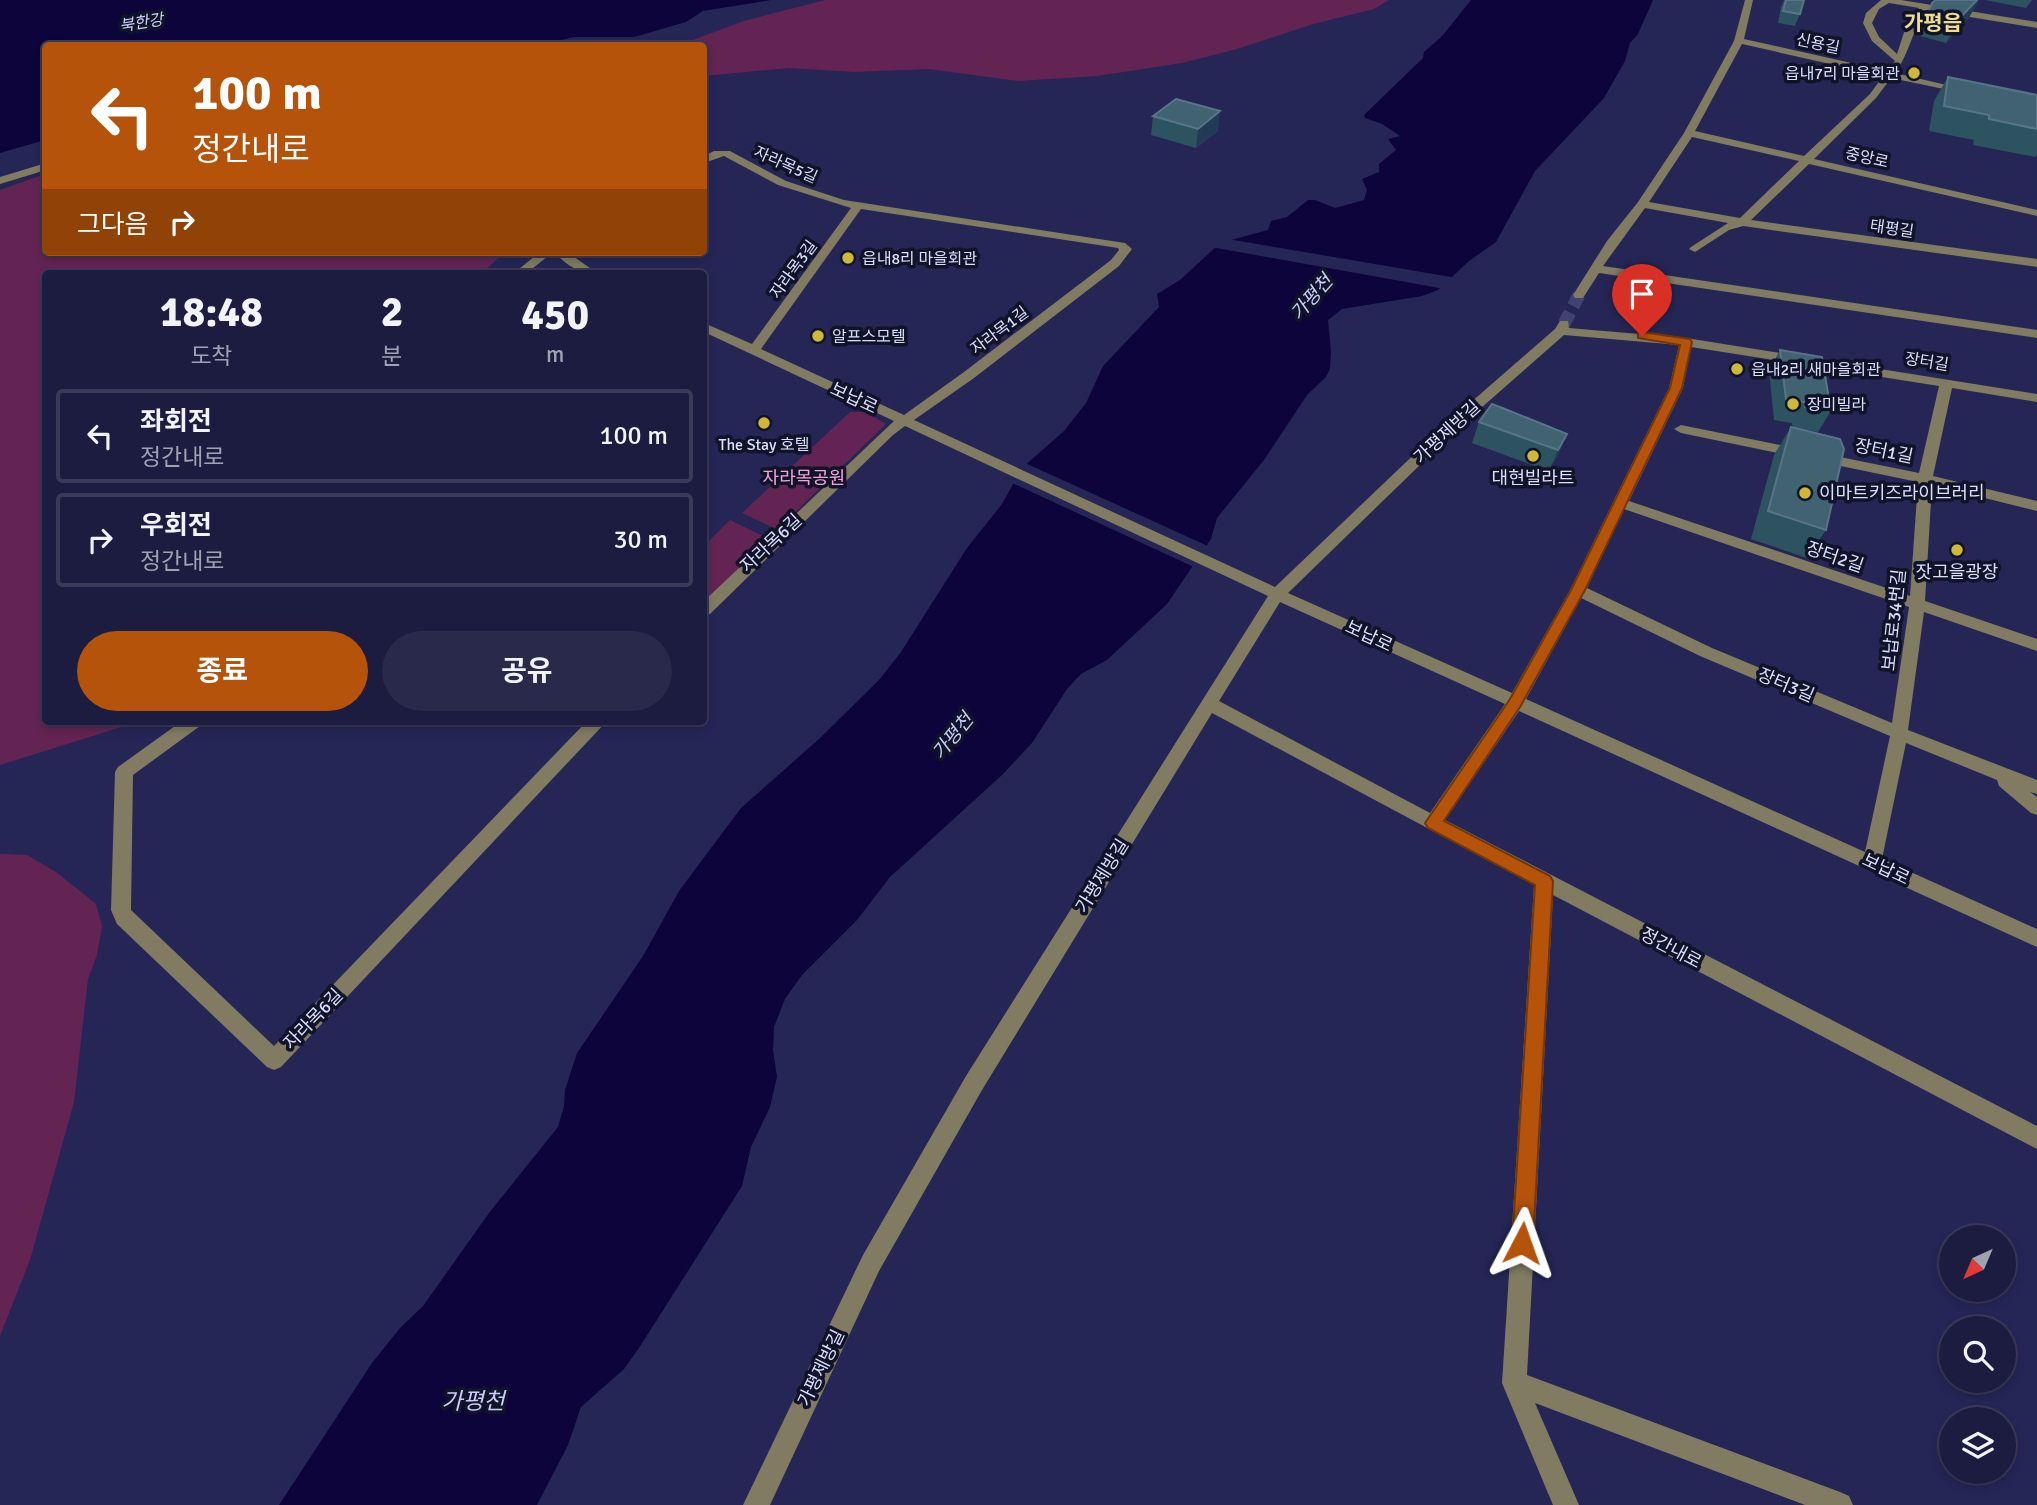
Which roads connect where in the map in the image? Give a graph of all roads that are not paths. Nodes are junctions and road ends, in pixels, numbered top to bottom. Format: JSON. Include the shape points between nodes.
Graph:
{"nodes":[{"id":1,"x":1749,"y":0,"type":"edge"},
{"id":2,"x":1887,"y":0,"type":"edge"},
{"id":3,"x":1924,"y":7,"type":"junction"},
{"id":4,"x":2037,"y":25,"type":"edge"},
{"id":5,"x":1739,"y":41,"type":"junction"},
{"id":6,"x":1900,"y":60,"type":"junction"},
{"id":7,"x":1890,"y":75,"type":"junction"},
{"id":8,"x":1970,"y":93,"type":"edge"},
{"id":9,"x":1689,"y":133,"type":"junction"},
{"id":10,"x":707,"y":158,"type":"edge"},
{"id":11,"x":1806,"y":160,"type":"junction"},
{"id":12,"x":42,"y":167,"type":"edge"},
{"id":13,"x":0,"y":181,"type":"edge"},
{"id":14,"x":1642,"y":204,"type":"junction"},
{"id":15,"x":858,"y":206,"type":"junction"},
{"id":16,"x":2037,"y":213,"type":"edge"},
{"id":17,"x":1742,"y":222,"type":"junction"},
{"id":18,"x":1695,"y":249,"type":"dead end"},
{"id":19,"x":542,"y":256,"type":"edge"},
{"id":20,"x":564,"y":256,"type":"edge"},
{"id":21,"x":1115,"y":263,"type":"joint"},
{"id":22,"x":2037,"y":263,"type":"edge"},
{"id":23,"x":1598,"y":269,"type":"junction"},
{"id":24,"x":524,"y":270,"type":"edge"},
{"id":25,"x":586,"y":270,"type":"edge"},
{"id":26,"x":1579,"y":295,"type":"tunnel mouth"},
{"id":27,"x":707,"y":328,"type":"edge"},
{"id":28,"x":2037,"y":334,"type":"edge"},
{"id":29,"x":1686,"y":342,"type":"junction"},
{"id":30,"x":754,"y":351,"type":"junction"},
{"id":31,"x":1947,"y":382,"type":"junction"},
{"id":32,"x":2037,"y":398,"type":"edge"},
{"id":33,"x":902,"y":421,"type":"junction"},
{"id":34,"x":1681,"y":429,"type":"dead end"},
{"id":35,"x":1925,"y":479,"type":"junction"},
{"id":36,"x":1621,"y":503,"type":"junction"},
{"id":37,"x":2037,"y":506,"type":"edge"},
{"id":38,"x":1578,"y":590,"type":"junction"},
{"id":39,"x":1277,"y":594,"type":"junction"},
{"id":40,"x":1917,"y":606,"type":"junction"},
{"id":41,"x":707,"y":608,"type":"edge"},
{"id":42,"x":2037,"y":645,"type":"edge"},
{"id":43,"x":1515,"y":703,"type":"junction"},
{"id":44,"x":1208,"y":704,"type":"junction"},
{"id":45,"x":189,"y":725,"type":"edge"},
{"id":46,"x":594,"y":725,"type":"edge"},
{"id":47,"x":1899,"y":733,"type":"junction"},
{"id":48,"x":1997,"y":774,"type":"junction"},
{"id":49,"x":2037,"y":788,"type":"edge"},
{"id":50,"x":2037,"y":808,"type":"edge"},
{"id":51,"x":1433,"y":823,"type":"junction"},
{"id":52,"x":1872,"y":862,"type":"junction"},
{"id":53,"x":1544,"y":881,"type":"junction"},
{"id":54,"x":2037,"y":938,"type":"edge"},
{"id":55,"x":2037,"y":1138,"type":"edge"},
{"id":56,"x":1514,"y":1383,"type":"junction"},
{"id":57,"x":756,"y":1505,"type":"edge"},
{"id":58,"x":1566,"y":1505,"type":"edge"},
{"id":59,"x":1840,"y":1505,"type":"edge"}],
"edges":[{"from":1,"to":5,"type":"street"},
{"from":2,"to":3,"type":"street"},
{"from":2,"to":6,"type":"street","via":[[1872,10],[1869,28],[1880,46]]},
{"from":3,"to":4,"type":"street"},
{"from":3,"to":6,"type":"street","via":[[1912,23]]},
{"from":5,"to":7,"type":"street","name":"신용길"},
{"from":5,"to":9,"type":"street"},
{"from":6,"to":7,"type":"street"},
{"from":7,"to":8,"type":"street","name":"신용길"},
{"from":7,"to":11,"type":"street"},
{"from":9,"to":11,"type":"street","name":"중앙로"},
{"from":9,"to":14,"type":"street"},
{"from":10,"to":15,"type":"street","name":"자라목5길","via":[[726,153],[782,183]]},
{"from":11,"to":16,"type":"street","name":"중앙로"},
{"from":11,"to":17,"type":"street"},
{"from":12,"to":13,"type":"street"},
{"from":14,"to":17,"type":"street","name":"태평길"},
{"from":14,"to":23,"type":"street"},
{"from":15,"to":21,"type":"street","name":"자라목5길","via":[[1121,245],[1126,251]]},
{"from":15,"to":30,"type":"street","name":"자라목3길"},
{"from":17,"to":18,"type":"street"},
{"from":17,"to":22,"type":"street","name":"태평길"},
{"from":19,"to":24,"type":"street"},
{"from":20,"to":25,"type":"street"},
{"from":21,"to":33,"type":"street","name":"자라목1길"},
{"from":23,"to":26,"type":"street"},
{"from":23,"to":28,"type":"street"},
{"from":27,"to":30,"type":"street","name":"보납로"},
{"from":29,"to":31,"type":"street","name":"장터길"},
{"from":29,"to":36,"type":"street","via":[[1676,388]]},
{"from":29,"to":39,"type":"street","name":"가평제방길","via":[[1563,328],[1451,427]]},
{"from":30,"to":33,"type":"street","name":"보납로"},
{"from":31,"to":32,"type":"street","name":"장터길"},
{"from":31,"to":35,"type":"street","name":"보납로34번길"},
{"from":33,"to":39,"type":"street","name":"보납로"},
{"from":33,"to":41,"type":"street","name":"자라목6길"},
{"from":34,"to":35,"type":"street","name":"장터1길"},
{"from":35,"to":37,"type":"street","name":"장터1길"},
{"from":35,"to":40,"type":"street","name":"보납로34번길"},
{"from":36,"to":38,"type":"street"},
{"from":36,"to":40,"type":"street","name":"장터2길"},
{"from":38,"to":43,"type":"street"},
{"from":38,"to":47,"type":"street","name":"장터3길","via":[[1706,652]]},
{"from":39,"to":43,"type":"street","name":"보납로"},
{"from":39,"to":44,"type":"street","name":"가평제방길"},
{"from":40,"to":42,"type":"street","name":"장터2길"},
{"from":40,"to":47,"type":"street","name":"보납로34번길"},
{"from":43,"to":51,"type":"street"},
{"from":43,"to":52,"type":"street","name":"보납로"},
{"from":44,"to":51,"type":"street","name":"정간내로"},
{"from":44,"to":57,"type":"street","name":"가평제방길","via":[[974,1083],[871,1264]]},
{"from":45,"to":46,"type":"street","name":"자라목6길","via":[[124,772],[121,910],[124,918],[274,1059]]},
{"from":47,"to":48,"type":"street","name":"장터3길"},
{"from":47,"to":52,"type":"street","name":"보납로34번길"},
{"from":48,"to":49,"type":"street","name":"장터3길"},
{"from":48,"to":50,"type":"street","name":"장터3길"},
{"from":51,"to":53,"type":"street","name":"정간내로"},
{"from":52,"to":54,"type":"street","name":"보납로"},
{"from":53,"to":55,"type":"street","name":"정간내로"},
{"from":53,"to":56,"type":"street"},
{"from":56,"to":58,"type":"street"},
{"from":56,"to":59,"type":"street"}]}
